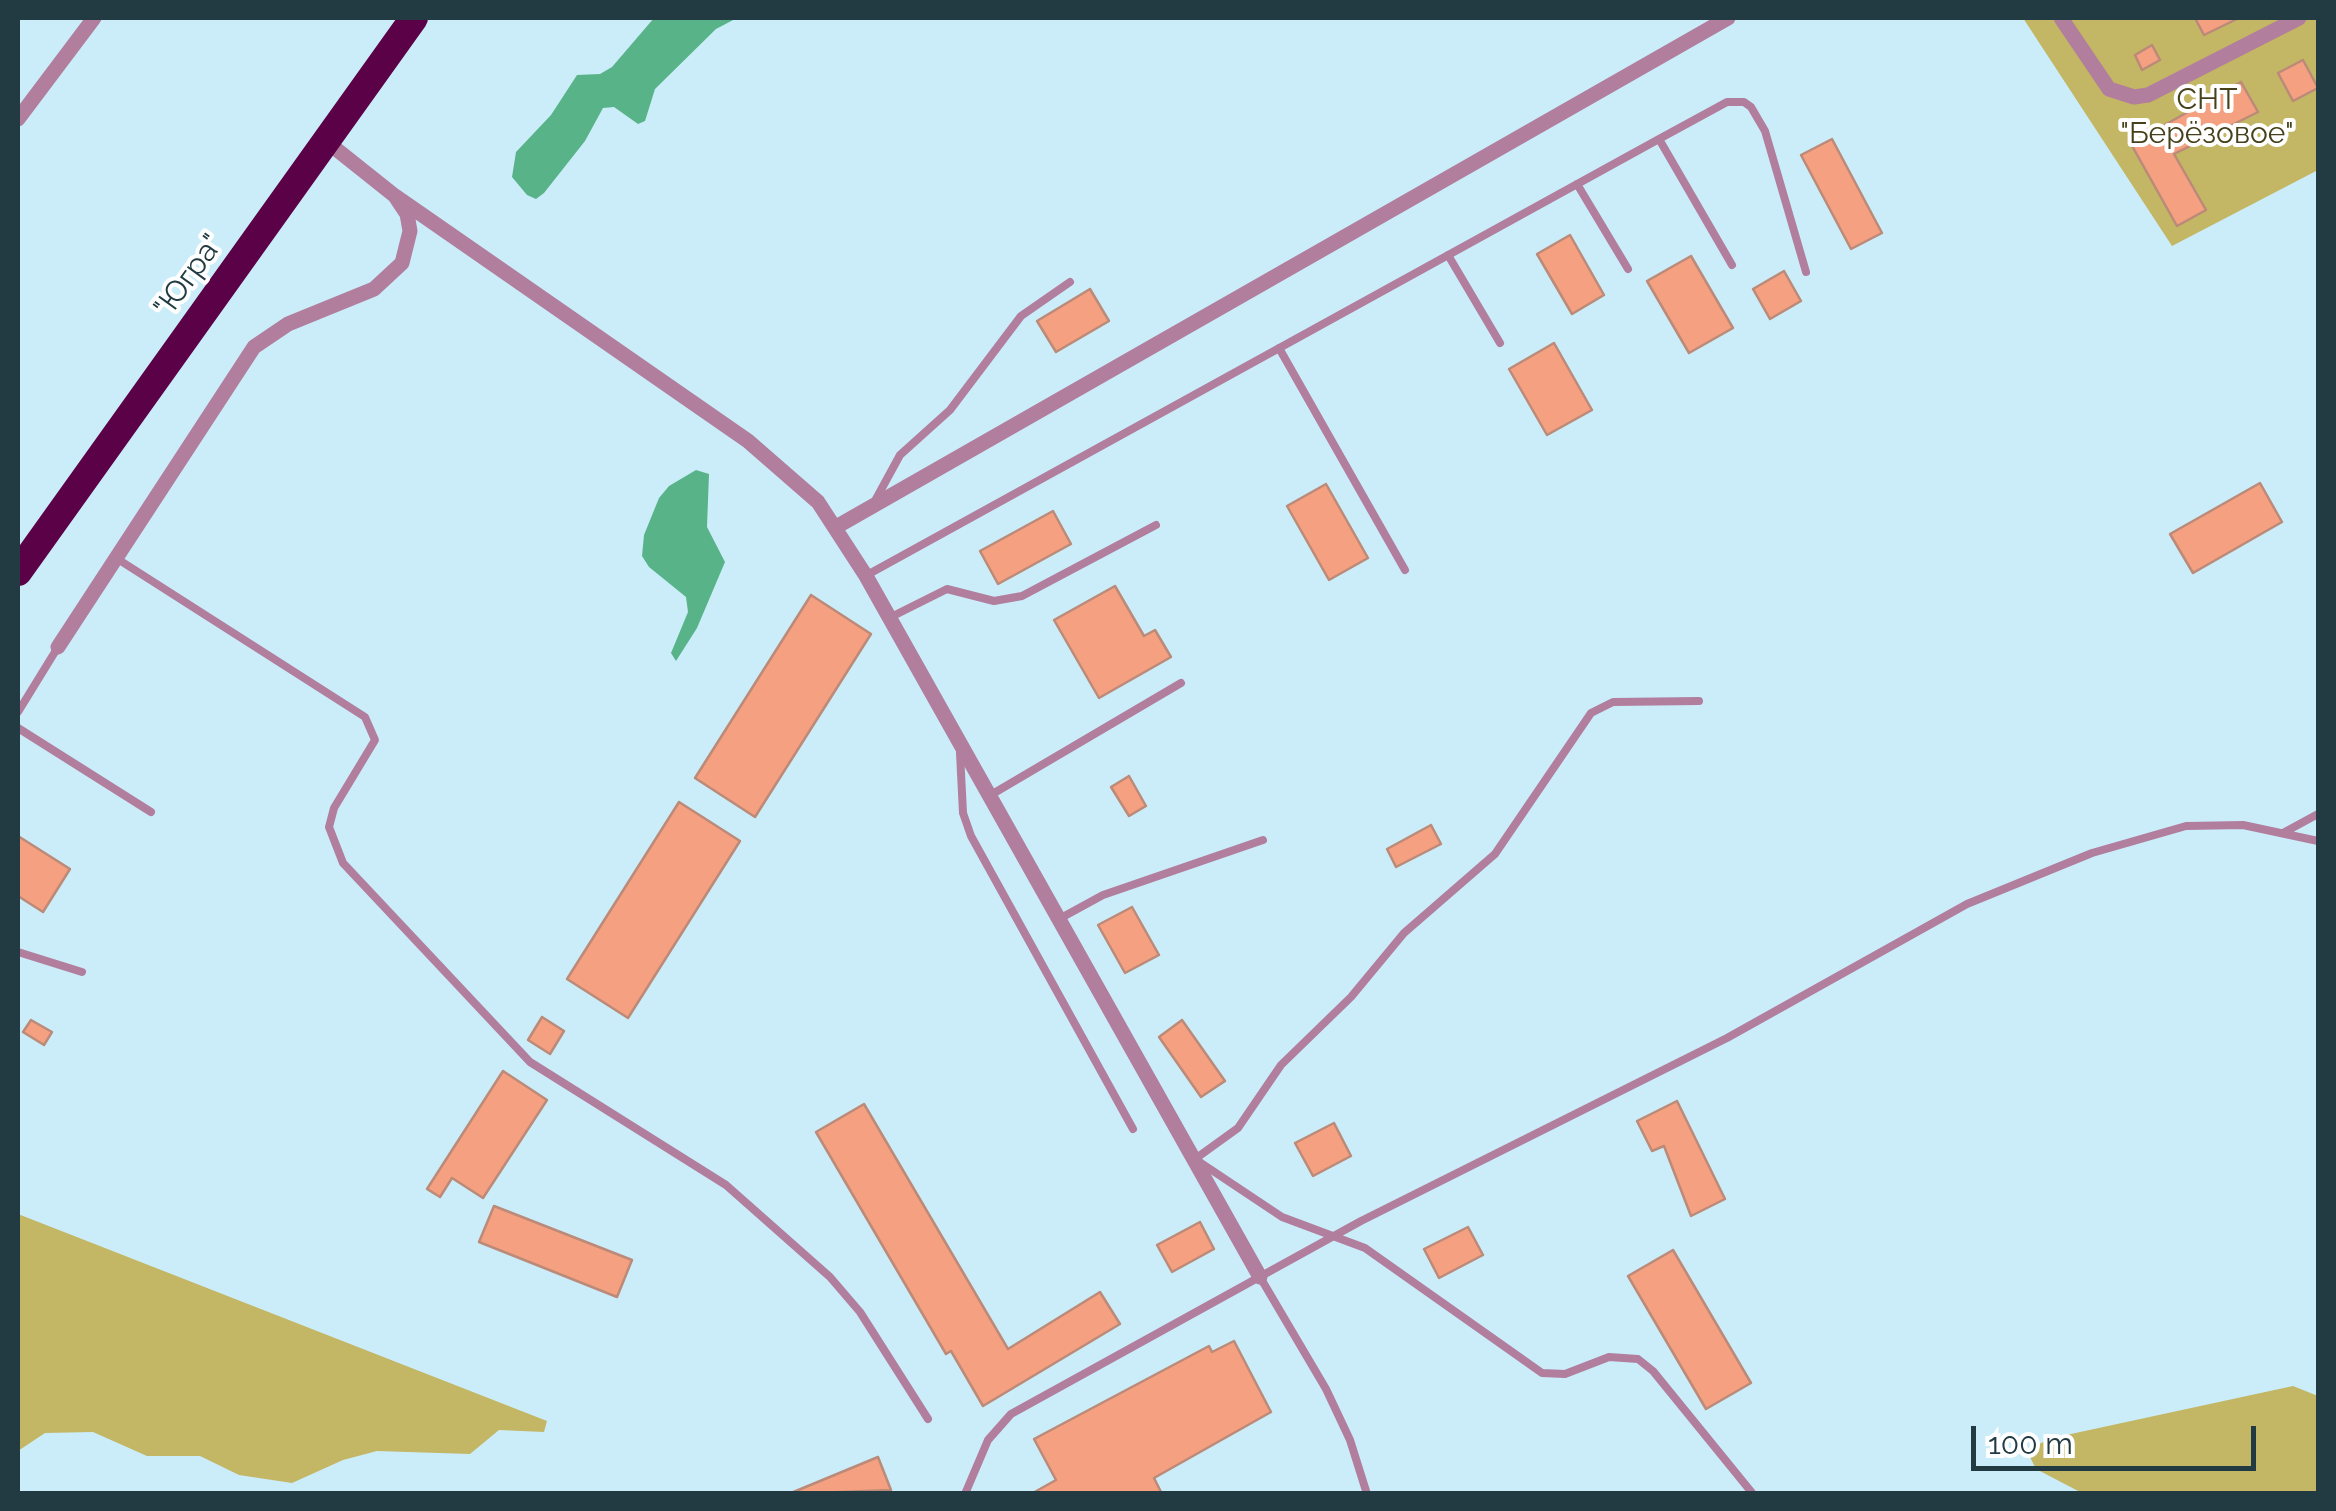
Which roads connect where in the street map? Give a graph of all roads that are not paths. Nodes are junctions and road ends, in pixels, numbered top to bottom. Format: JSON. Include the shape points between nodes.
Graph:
{"nodes":[{"id":1,"x":94,"y":18,"type":"edge"},
{"id":2,"x":414,"y":18,"type":"edge"},
{"id":3,"x":1728,"y":18,"type":"edge"},
{"id":4,"x":2061,"y":18,"type":"edge"},
{"id":5,"x":2298,"y":18,"type":"edge"},
{"id":6,"x":18,"y":119,"type":"edge"},
{"id":7,"x":1660,"y":139,"type":"junction"},
{"id":8,"x":326,"y":141,"type":"junction"},
{"id":9,"x":1578,"y":184,"type":"junction"},
{"id":10,"x":395,"y":196,"type":"junction"},
{"id":11,"x":1448,"y":255,"type":"junction"},
{"id":12,"x":1732,"y":265,"type":"dead end"},
{"id":13,"x":1628,"y":269,"type":"dead end"},
{"id":14,"x":1806,"y":272,"type":"dead end"},
{"id":15,"x":1070,"y":282,"type":"dead end"},
{"id":16,"x":1500,"y":343,"type":"dead end"},
{"id":17,"x":1279,"y":348,"type":"junction"},
{"id":18,"x":872,"y":506,"type":"junction"},
{"id":19,"x":1156,"y":525,"type":"dead end"},
{"id":20,"x":836,"y":527,"type":"junction"},
{"id":21,"x":116,"y":558,"type":"junction"},
{"id":22,"x":1405,"y":570,"type":"dead end"},
{"id":23,"x":18,"y":572,"type":"edge"},
{"id":24,"x":866,"y":576,"type":"junction"},
{"id":25,"x":889,"y":618,"type":"junction"},
{"id":26,"x":58,"y":647,"type":"joint"},
{"id":27,"x":1181,"y":683,"type":"dead end"},
{"id":28,"x":1699,"y":701,"type":"dead end"},
{"id":29,"x":18,"y":712,"type":"edge"},
{"id":30,"x":18,"y":728,"type":"edge"},
{"id":31,"x":960,"y":744,"type":"junction"},
{"id":32,"x":989,"y":796,"type":"junction"},
{"id":33,"x":151,"y":812,"type":"dead end"},
{"id":34,"x":2318,"y":814,"type":"edge"},
{"id":35,"x":2282,"y":834,"type":"junction"},
{"id":36,"x":1263,"y":840,"type":"dead end"},
{"id":37,"x":2318,"y":842,"type":"edge"},
{"id":38,"x":1059,"y":919,"type":"junction"},
{"id":39,"x":18,"y":952,"type":"edge"},
{"id":40,"x":82,"y":972,"type":"dead end"},
{"id":41,"x":1133,"y":1129,"type":"dead end"},
{"id":42,"x":1195,"y":1159,"type":"junction"},
{"id":43,"x":1332,"y":1238,"type":"junction"},
{"id":44,"x":1260,"y":1277,"type":"junction"},
{"id":45,"x":928,"y":1419,"type":"dead end"},
{"id":46,"x":965,"y":1494,"type":"edge"},
{"id":47,"x":1366,"y":1494,"type":"edge"},
{"id":48,"x":1753,"y":1494,"type":"edge"}],
"edges":[{"from":1,"to":6,"type":"street"},
{"from":2,"to":8,"type":"highway","name":"\"Югра\""},
{"from":3,"to":18,"type":"street"},
{"from":4,"to":5,"type":"street","via":[[2109,89],[2134,97]]},
{"from":7,"to":9,"type":"lane"},
{"from":7,"to":12,"type":"lane"},
{"from":7,"to":14,"type":"lane","via":[[1727,102],[1751,107],[1765,131]]},
{"from":8,"to":10,"type":"street"},
{"from":8,"to":23,"type":"highway","name":"\"Югра\""},
{"from":9,"to":11,"type":"lane"},
{"from":9,"to":13,"type":"lane"},
{"from":10,"to":20,"type":"street","via":[[748,441],[798,481]]},
{"from":10,"to":21,"type":"street","via":[[410,232],[402,263],[374,289],[288,324],[254,347]]},
{"from":11,"to":16,"type":"lane"},
{"from":11,"to":17,"type":"lane"},
{"from":15,"to":18,"type":"lane","via":[[1021,316],[950,410],[900,455]]},
{"from":17,"to":22,"type":"lane"},
{"from":17,"to":24,"type":"lane"},
{"from":18,"to":20,"type":"street"},
{"from":19,"to":25,"type":"lane","via":[[1022,596],[994,601],[947,589]]},
{"from":20,"to":24,"type":"street"},
{"from":21,"to":26,"type":"street"},
{"from":21,"to":45,"type":"lane","via":[[365,716],[375,740],[329,827],[343,863],[530,1062],[726,1185],[830,1277]]},
{"from":24,"to":25,"type":"street"},
{"from":25,"to":31,"type":"street"},
{"from":26,"to":29,"type":"lane"},
{"from":27,"to":32,"type":"lane"},
{"from":28,"to":42,"type":"lane","via":[[1613,702],[1592,713],[1494,854],[1404,933],[1281,1065],[1238,1128]]},
{"from":30,"to":33,"type":"lane"},
{"from":31,"to":32,"type":"street"},
{"from":31,"to":41,"type":"lane","via":[[963,813],[971,836]]},
{"from":32,"to":38,"type":"street"},
{"from":34,"to":35,"type":"lane"},
{"from":35,"to":37,"type":"lane"},
{"from":35,"to":43,"type":"lane","via":[[2212,823],[2157,832],[1967,904],[1728,1038]]},
{"from":36,"to":38,"type":"lane","via":[[1103,895]]},
{"from":38,"to":42,"type":"street"},
{"from":39,"to":40,"type":"lane"},
{"from":42,"to":43,"type":"lane","via":[[1258,1204]]},
{"from":42,"to":44,"type":"street"},
{"from":43,"to":44,"type":"lane"},
{"from":43,"to":48,"type":"lane","via":[[1365,1248],[1542,1373],[1565,1374],[1608,1357],[1638,1359]]},
{"from":44,"to":46,"type":"lane","via":[[1010,1414],[988,1440]]},
{"from":44,"to":47,"type":"lane","via":[[1326,1389]]}]}
